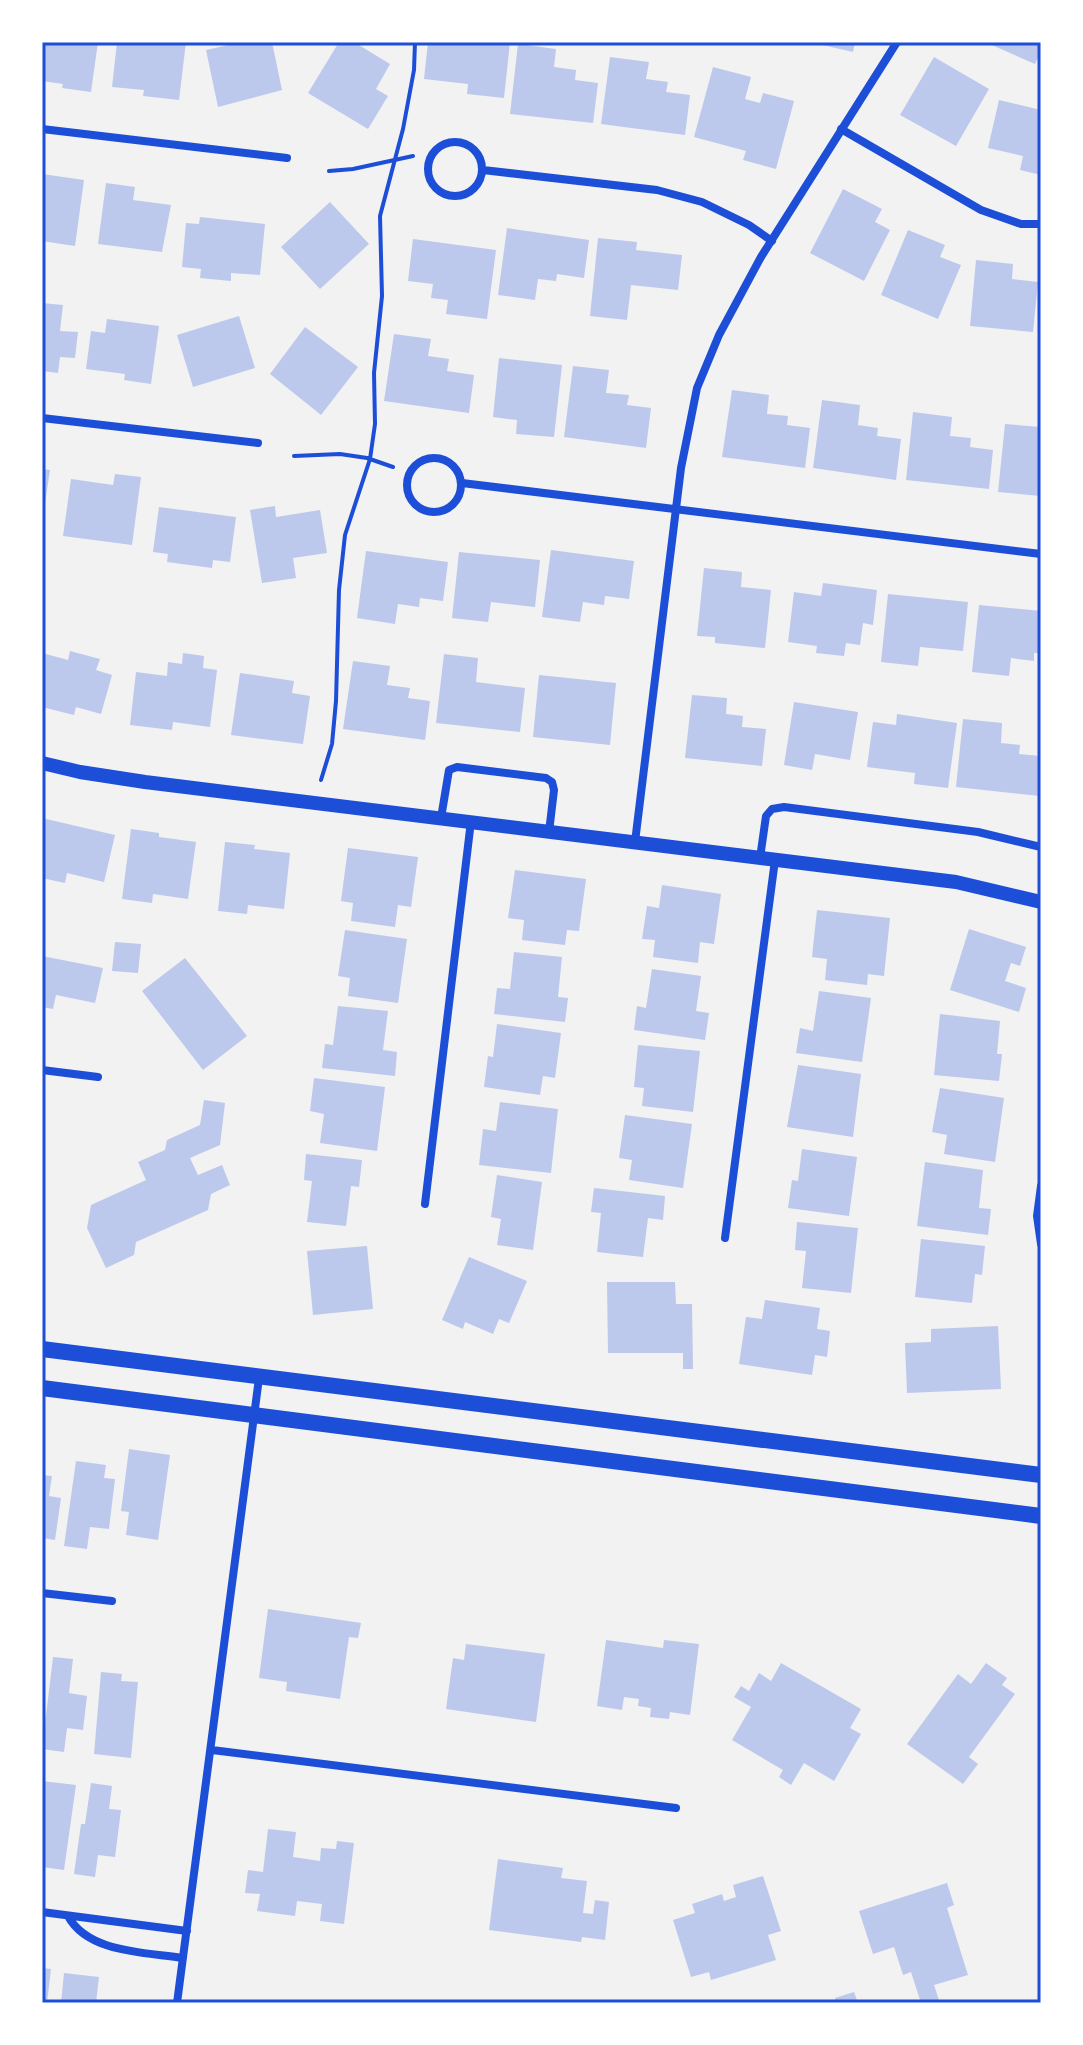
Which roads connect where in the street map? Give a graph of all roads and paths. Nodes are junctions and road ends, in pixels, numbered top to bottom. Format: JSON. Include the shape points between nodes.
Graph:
{"nodes":[{"id":1,"x":415,"y":42,"type":"edge"},
{"id":2,"x":897,"y":42,"type":"edge"},
{"id":3,"x":42,"y":129,"type":"edge"},
{"id":4,"x":841,"y":129,"type":"junction"},
{"id":5,"x":413,"y":156,"type":"dead end"},
{"id":6,"x":287,"y":158,"type":"dead end"},
{"id":7,"x":396,"y":160,"type":"junction"},
{"id":8,"x":483,"y":170,"type":"junction"},
{"id":9,"x":329,"y":171,"type":"dead end"},
{"id":10,"x":1041,"y":224,"type":"edge"},
{"id":11,"x":772,"y":241,"type":"junction"},
{"id":12,"x":42,"y":418,"type":"edge"},
{"id":13,"x":258,"y":443,"type":"dead end"},
{"id":14,"x":294,"y":456,"type":"dead end"},
{"id":15,"x":370,"y":459,"type":"junction"},
{"id":16,"x":393,"y":467,"type":"dead end"},
{"id":17,"x":462,"y":483,"type":"junction"},
{"id":18,"x":677,"y":508,"type":"junction"},
{"id":19,"x":1041,"y":554,"type":"edge"},
{"id":20,"x":42,"y":763,"type":"edge"},
{"id":21,"x":321,"y":780,"type":"dead end"},
{"id":22,"x":441,"y":818,"type":"junction"},
{"id":23,"x":471,"y":821,"type":"junction"},
{"id":24,"x":549,"y":832,"type":"junction"},
{"id":25,"x":635,"y":842,"type":"junction"},
{"id":26,"x":1041,"y":847,"type":"edge"},
{"id":27,"x":768,"y":859,"type":"junction"},
{"id":28,"x":1041,"y":902,"type":"edge"},
{"id":29,"x":42,"y":1070,"type":"edge"},
{"id":30,"x":98,"y":1077,"type":"dead end"},
{"id":31,"x":1041,"y":1186,"type":"edge"},
{"id":32,"x":425,"y":1204,"type":"dead end"},
{"id":33,"x":725,"y":1238,"type":"dead end"},
{"id":34,"x":1041,"y":1244,"type":"edge"},
{"id":35,"x":42,"y":1349,"type":"edge"},
{"id":36,"x":259,"y":1378,"type":"junction"},
{"id":37,"x":42,"y":1388,"type":"edge"},
{"id":38,"x":255,"y":1415,"type":"junction"},
{"id":39,"x":1041,"y":1475,"type":"edge"},
{"id":40,"x":1041,"y":1516,"type":"edge"},
{"id":41,"x":42,"y":1593,"type":"edge"},
{"id":42,"x":112,"y":1601,"type":"dead end"},
{"id":43,"x":212,"y":1750,"type":"junction"},
{"id":44,"x":676,"y":1808,"type":"dead end"},
{"id":45,"x":42,"y":1912,"type":"edge"},
{"id":46,"x":68,"y":1916,"type":"junction"},
{"id":47,"x":187,"y":1931,"type":"junction"},
{"id":48,"x":183,"y":1958,"type":"junction"},
{"id":49,"x":177,"y":2003,"type":"edge"}],
"edges":[{"from":1,"to":7,"type":"path"},
{"from":2,"to":4,"type":"street"},
{"from":3,"to":6,"type":"street"},
{"from":4,"to":10,"type":"street","via":[[981,210],[1021,224]]},
{"from":4,"to":11,"type":"street"},
{"from":5,"to":7,"type":"path"},
{"from":7,"to":9,"type":"path"},
{"from":7,"to":15,"type":"path","via":[[380,216],[382,296]]},
{"from":8,"to":8,"type":"street","via":[[477,152],[451,141],[433,152],[427,165],[433,185],[451,196],[472,191]]},
{"from":8,"to":11,"type":"street","via":[[657,190],[702,202]]},
{"from":11,"to":18,"type":"street","via":[[719,335],[697,388]]},
{"from":12,"to":13,"type":"street"},
{"from":14,"to":15,"type":"path"},
{"from":15,"to":16,"type":"path"},
{"from":15,"to":21,"type":"path","via":[[345,535],[334,730]]},
{"from":17,"to":17,"type":"street","via":[[454,465],[436,457],[417,463],[407,484],[414,503],[433,512],[453,505]]},
{"from":17,"to":18,"type":"street"},
{"from":18,"to":19,"type":"street"},
{"from":18,"to":25,"type":"street"},
{"from":20,"to":22,"type":"street","via":[[145,782]]},
{"from":22,"to":23,"type":"street"},
{"from":22,"to":24,"type":"street","via":[[449,770],[546,778],[554,790]]},
{"from":23,"to":24,"type":"street"},
{"from":23,"to":32,"type":"street"},
{"from":24,"to":25,"type":"street"},
{"from":25,"to":27,"type":"street"},
{"from":26,"to":27,"type":"street","via":[[978,832],[784,807],[766,816]]},
{"from":27,"to":28,"type":"street","via":[[956,882]]},
{"from":27,"to":33,"type":"street"},
{"from":29,"to":30,"type":"street"},
{"from":31,"to":34,"type":"street"},
{"from":35,"to":36,"type":"main road"},
{"from":36,"to":38,"type":"street"},
{"from":36,"to":39,"type":"main road"},
{"from":37,"to":38,"type":"main road"},
{"from":38,"to":40,"type":"main road"},
{"from":38,"to":43,"type":"street"},
{"from":41,"to":42,"type":"street"},
{"from":43,"to":44,"type":"street"},
{"from":43,"to":47,"type":"street"},
{"from":45,"to":46,"type":"street"},
{"from":46,"to":47,"type":"street"},
{"from":46,"to":48,"type":"street","via":[[75,1929],[112,1947]]},
{"from":47,"to":48,"type":"street"},
{"from":48,"to":49,"type":"street"}]}
